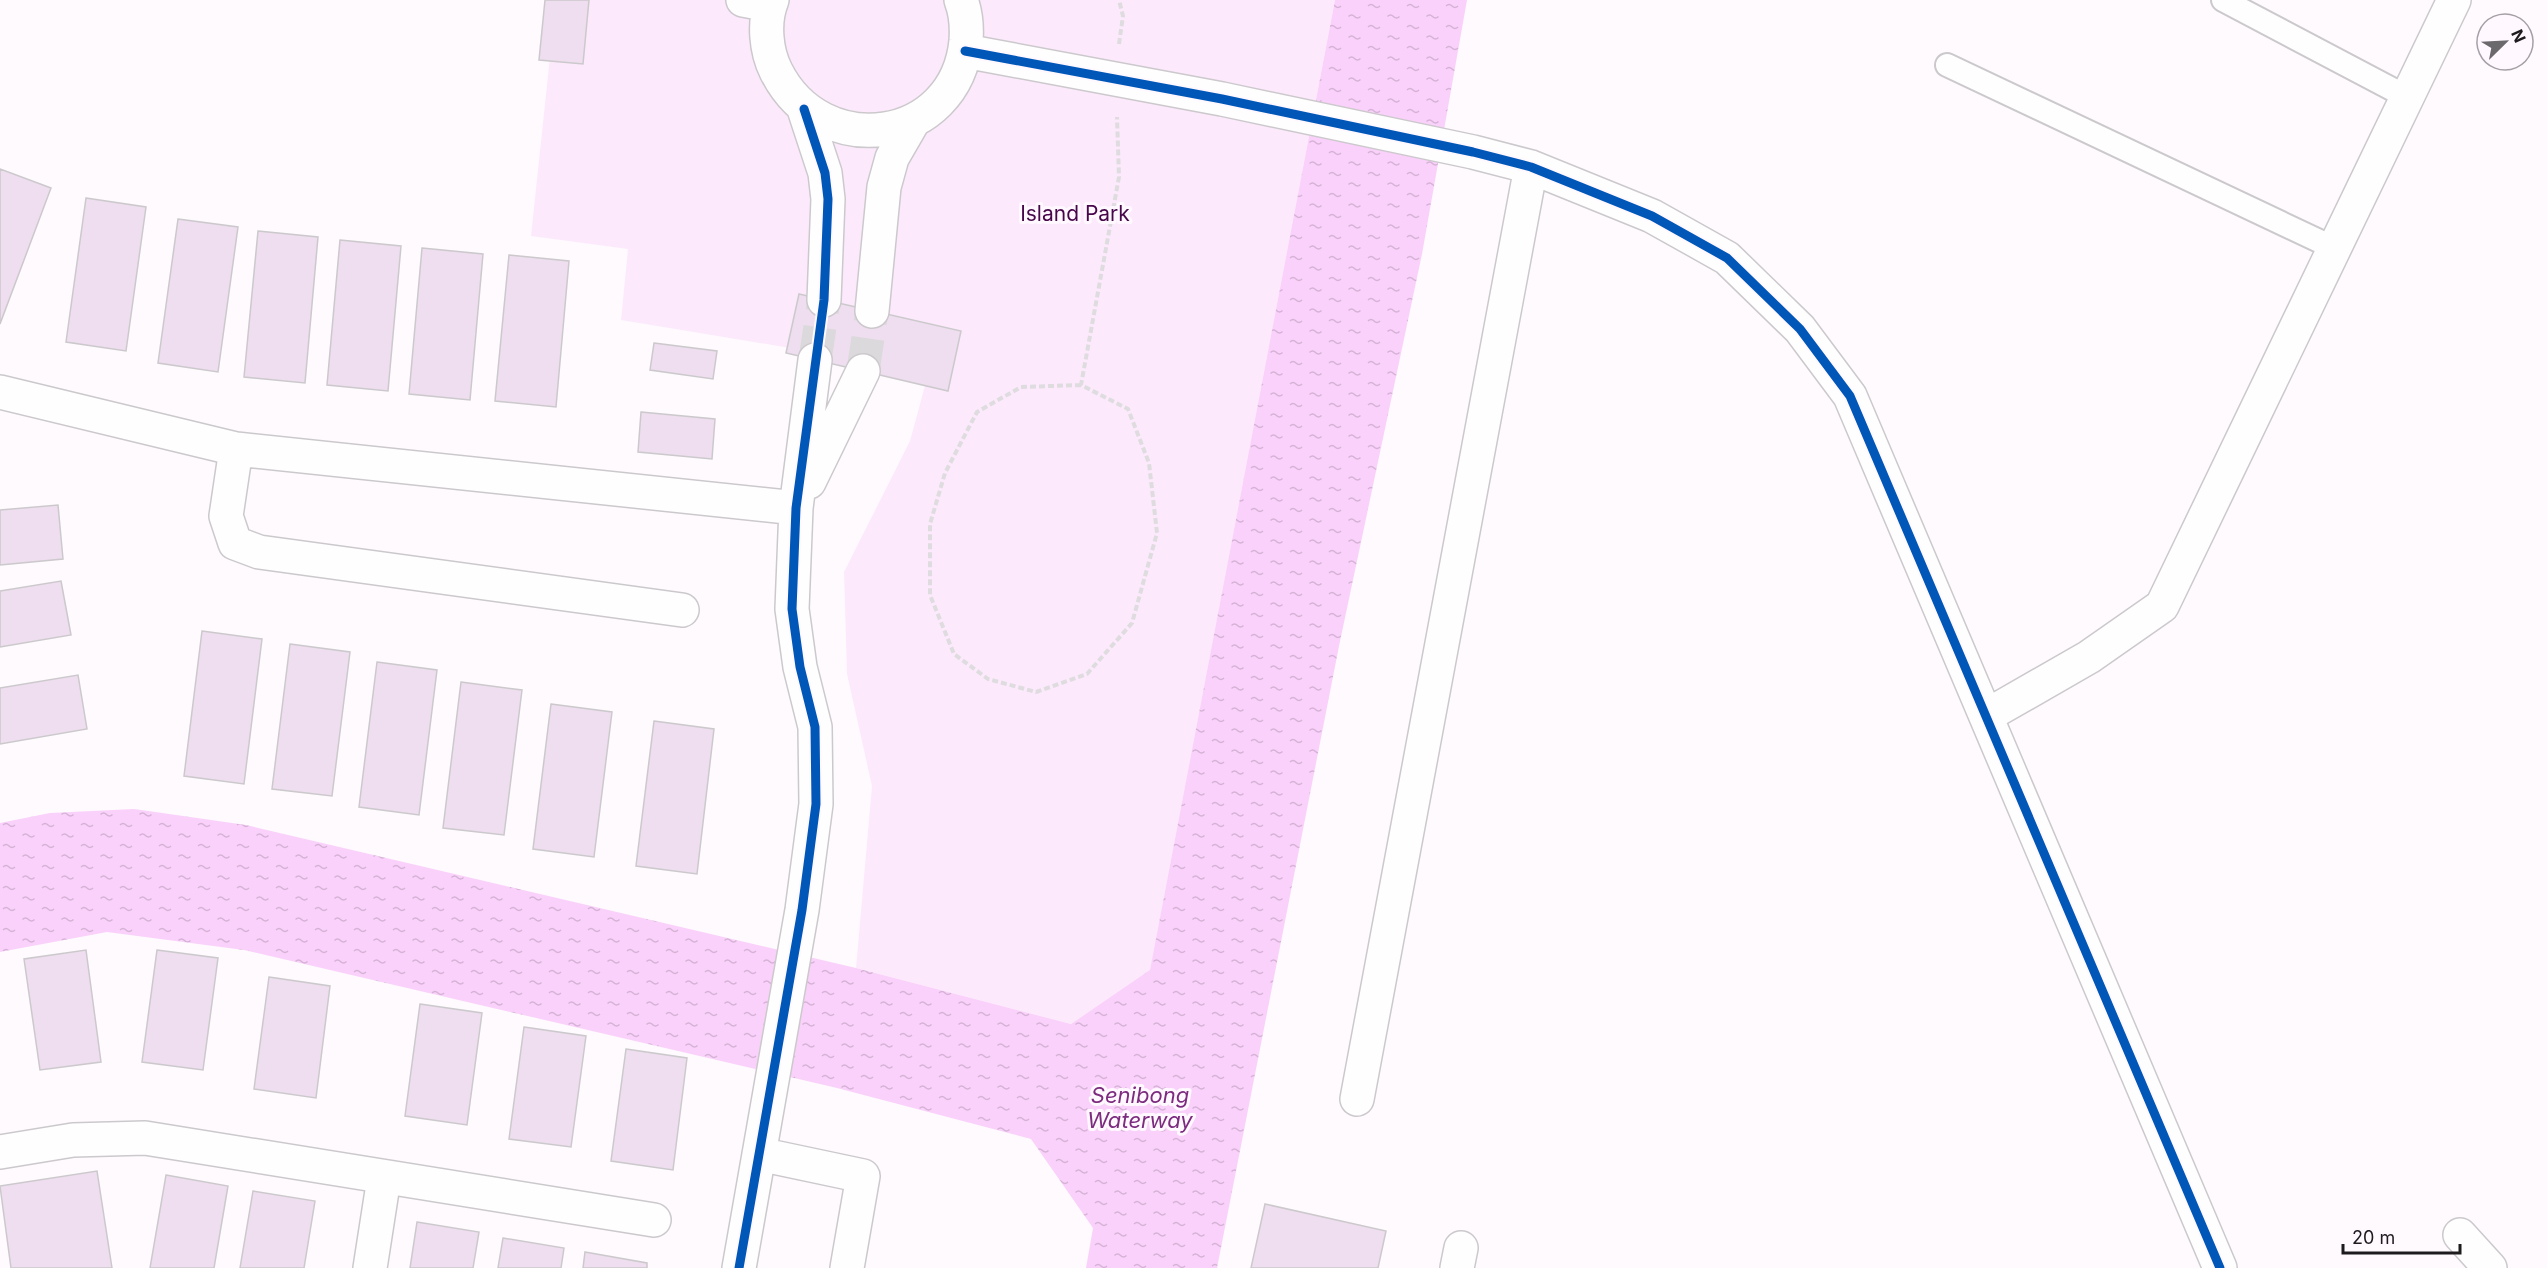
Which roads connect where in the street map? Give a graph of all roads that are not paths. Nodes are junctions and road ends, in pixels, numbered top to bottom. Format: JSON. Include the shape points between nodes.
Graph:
{"nodes":[{"id":1,"x":962,"y":0,"type":"edge"},
{"id":2,"x":2223,"y":0,"type":"edge"},
{"id":3,"x":2454,"y":0,"type":"edge"},
{"id":4,"x":762,"y":2,"type":"edge"},
{"id":5,"x":965,"y":51,"type":"junction"},
{"id":6,"x":1947,"y":65,"type":"dead end"},
{"id":7,"x":2407,"y":97,"type":"junction"},
{"id":8,"x":804,"y":109,"type":"junction"},
{"id":9,"x":914,"y":120,"type":"junction"},
{"id":10,"x":1532,"y":167,"type":"junction"},
{"id":11,"x":2334,"y":248,"type":"junction"},
{"id":12,"x":824,"y":300,"type":"tunnel mouth"},
{"id":13,"x":872,"y":311,"type":"tunnel mouth"},
{"id":14,"x":815,"y":360,"type":"tunnel mouth"},
{"id":15,"x":863,"y":371,"type":"tunnel mouth"},
{"id":16,"x":0,"y":392,"type":"edge"},
{"id":17,"x":236,"y":449,"type":"junction"},
{"id":18,"x":796,"y":508,"type":"junction"},
{"id":19,"x":682,"y":610,"type":"dead end"},
{"id":20,"x":1986,"y":716,"type":"junction"},
{"id":21,"x":1357,"y":1100,"type":"dead end"},
{"id":22,"x":0,"y":1152,"type":"edge"},
{"id":23,"x":759,"y":1154,"type":"junction"},
{"id":24,"x":384,"y":1178,"type":"junction"},
{"id":25,"x":654,"y":1220,"type":"dead end"},
{"id":26,"x":2460,"y":1235,"type":"dead end"},
{"id":27,"x":370,"y":1268,"type":"edge"},
{"id":28,"x":739,"y":1268,"type":"edge"},
{"id":29,"x":847,"y":1268,"type":"edge"},
{"id":30,"x":2220,"y":1268,"type":"edge"},
{"id":31,"x":2490,"y":1268,"type":"edge"}],
"edges":[{"from":1,"to":5,"type":"street","via":[[967,29]]},
{"from":2,"to":7,"type":"lane"},
{"from":3,"to":7,"type":"street"},
{"from":4,"to":8,"type":"street","via":[[771,62],[784,88]]},
{"from":5,"to":9,"type":"street","via":[[947,91]]},
{"from":5,"to":10,"type":"street","via":[[1222,99]]},
{"from":6,"to":11,"type":"lane"},
{"from":7,"to":11,"type":"street"},
{"from":8,"to":9,"type":"street","via":[[829,124],[856,131],[893,128]]},
{"from":8,"to":12,"type":"street","via":[[827,191]]},
{"from":9,"to":13,"type":"street","via":[[892,158],[884,187]]},
{"from":10,"to":20,"type":"street","via":[[1652,216],[1727,258],[1800,329],[1850,396]]},
{"from":10,"to":21,"type":"street"},
{"from":11,"to":20,"type":"street","via":[[2162,606],[2089,657]]},
{"from":14,"to":18,"type":"street"},
{"from":15,"to":18,"type":"street"},
{"from":16,"to":17,"type":"street"},
{"from":17,"to":18,"type":"street"},
{"from":17,"to":19,"type":"street","via":[[226,516],[235,543],[259,552]]},
{"from":18,"to":23,"type":"street","via":[[792,609],[800,667],[815,727],[816,804],[802,910]]},
{"from":20,"to":30,"type":"street"},
{"from":22,"to":24,"type":"street","via":[[73,1140],[145,1138]]},
{"from":23,"to":28,"type":"street"},
{"from":23,"to":29,"type":"street","via":[[863,1176]]},
{"from":24,"to":25,"type":"street"},
{"from":24,"to":27,"type":"street"},
{"from":26,"to":31,"type":"street"}]}
